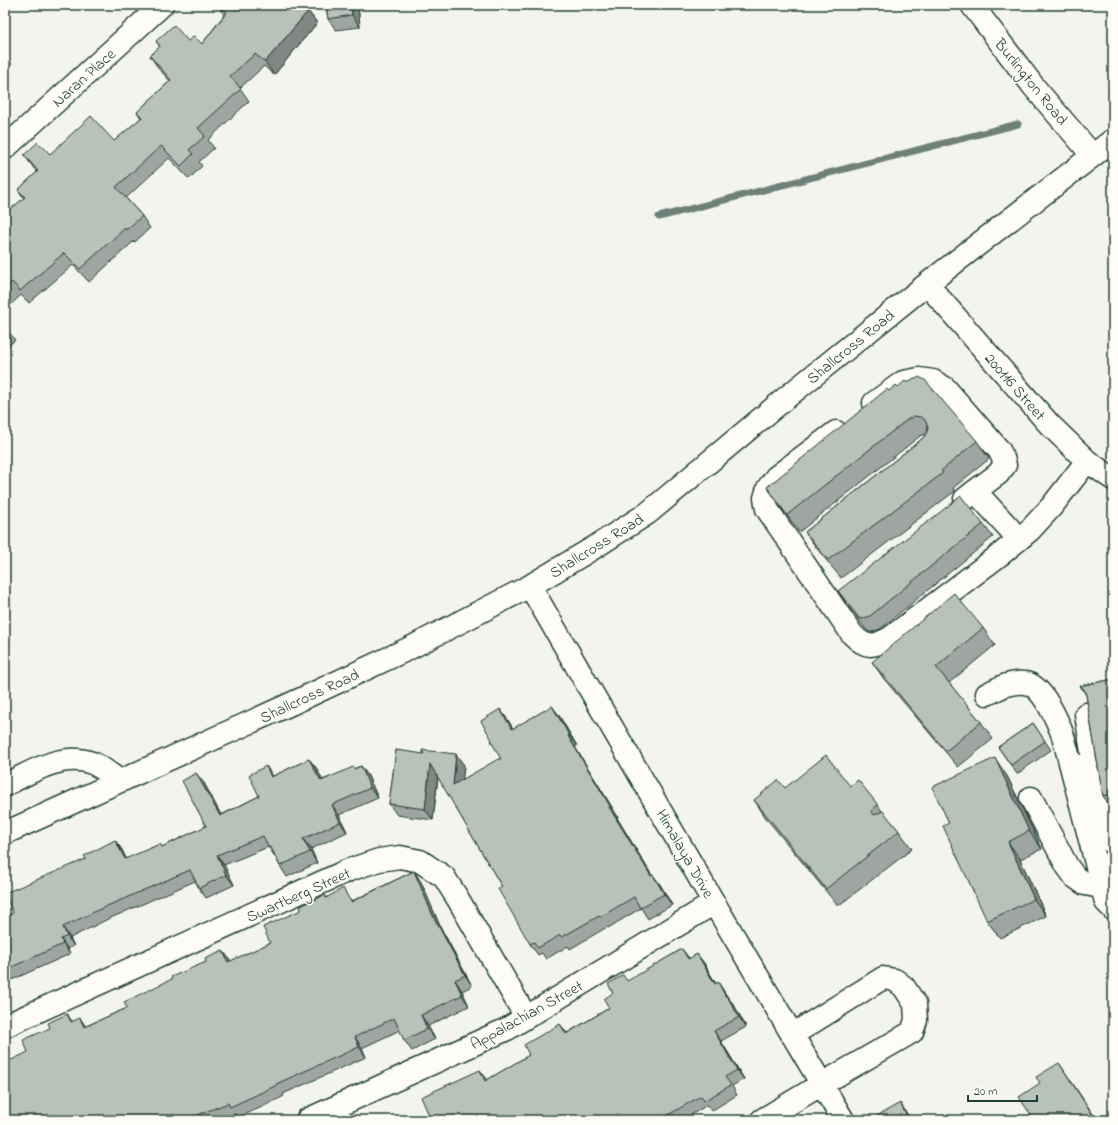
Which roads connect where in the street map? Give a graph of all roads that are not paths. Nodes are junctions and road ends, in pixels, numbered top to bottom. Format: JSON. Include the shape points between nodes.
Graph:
{"nodes":[{"id":1,"x":162,"y":5,"type":"edge"},
{"id":2,"x":972,"y":5,"type":"edge"},
{"id":3,"x":1113,"y":140,"type":"edge"},
{"id":4,"x":5,"y":148,"type":"edge"},
{"id":5,"x":1094,"y":156,"type":"junction"},
{"id":6,"x":927,"y":284,"type":"junction"},
{"id":7,"x":1087,"y":461,"type":"junction"},
{"id":8,"x":1113,"y":479,"type":"edge"},
{"id":9,"x":975,"y":491,"type":"junction"},
{"id":10,"x":950,"y":510,"type":"edge"},
{"id":11,"x":814,"y":537,"type":"edge"},
{"id":12,"x":1019,"y":539,"type":"junction"},
{"id":13,"x":796,"y":551,"type":"junction"},
{"id":14,"x":530,"y":586,"type":"junction"},
{"id":15,"x":986,"y":694,"type":"dead end"},
{"id":16,"x":1086,"y":714,"type":"edge"},
{"id":17,"x":1094,"y":765,"type":"junction"},
{"id":18,"x":1071,"y":766,"type":"junction"},
{"id":19,"x":120,"y":781,"type":"junction"},
{"id":20,"x":5,"y":785,"type":"edge"},
{"id":21,"x":1031,"y":798,"type":"dead end"},
{"id":22,"x":5,"y":832,"type":"edge"},
{"id":23,"x":1113,"y":843,"type":"edge"},
{"id":24,"x":1101,"y":887,"type":"junction"},
{"id":25,"x":714,"y":903,"type":"junction"},
{"id":26,"x":1113,"y":909,"type":"edge"},
{"id":27,"x":526,"y":1017,"type":"junction"},
{"id":28,"x":5,"y":1026,"type":"edge"},
{"id":29,"x":792,"y":1035,"type":"junction"},
{"id":30,"x":822,"y":1084,"type":"junction"},
{"id":31,"x":307,"y":1120,"type":"edge"},
{"id":32,"x":762,"y":1120,"type":"edge"},
{"id":33,"x":843,"y":1120,"type":"edge"}],
"edges":[{"from":1,"to":4,"type":"street","name":"Naran Place"},
{"from":2,"to":5,"type":"street","name":"Burlington Road","via":[[1034,87]]},
{"from":3,"to":5,"type":"street","name":"Shallcross Road"},
{"from":5,"to":6,"type":"street","name":"Shallcross Road"},
{"from":6,"to":7,"type":"street","name":"200116 Street","via":[[1049,424]]},
{"from":6,"to":14,"type":"street","name":"Shallcross Road","via":[[648,513]]},
{"from":7,"to":8,"type":"street","name":"200116 Street"},
{"from":7,"to":12,"type":"street","via":[[1052,506]]},
{"from":9,"to":10,"type":"street"},
{"from":9,"to":12,"type":"street"},
{"from":9,"to":13,"type":"street","via":[[998,474],[1005,465],[999,450],[945,388],[933,381],[919,379],[903,382],[776,477],[768,488],[765,498],[767,509]]},
{"from":11,"to":13,"type":"street"},
{"from":12,"to":13,"type":"street","via":[[890,638],[878,644],[868,645],[860,642],[852,634],[837,597]]},
{"from":14,"to":19,"type":"street","name":"Shallcross Road","via":[[403,651]]},
{"from":14,"to":25,"type":"street","name":"Himalaya Drive"},
{"from":15,"to":18,"type":"street","via":[[1011,683],[1026,683],[1036,689],[1058,722]]},
{"from":16,"to":17,"type":"street"},
{"from":17,"to":18,"type":"street"},
{"from":17,"to":23,"type":"street","via":[[1108,834]]},
{"from":18,"to":24,"type":"street"},
{"from":19,"to":20,"type":"street","via":[[93,763],[74,760],[44,765]]},
{"from":19,"to":22,"type":"street","name":"Shallcross Road"},
{"from":21,"to":24,"type":"street","via":[[1075,877],[1085,884]]},
{"from":24,"to":26,"type":"street","via":[[1106,902]]},
{"from":25,"to":27,"type":"street","name":"Appalachian Street"},
{"from":25,"to":29,"type":"street","name":"Himalaya Drive"},
{"from":27,"to":28,"type":"street","name":"Swartberg Street","via":[[444,877],[420,860],[400,857],[379,860],[349,870]]},
{"from":27,"to":31,"type":"street","name":"Appalachian Street","via":[[488,1038]]},
{"from":29,"to":30,"type":"street","name":"Himalaya Drive"},
{"from":29,"to":30,"type":"street","via":[[883,978],[895,980],[904,987],[915,1004],[916,1020],[912,1032]]},
{"from":30,"to":32,"type":"street"},
{"from":30,"to":33,"type":"street","name":"Himalaya Drive"}]}
